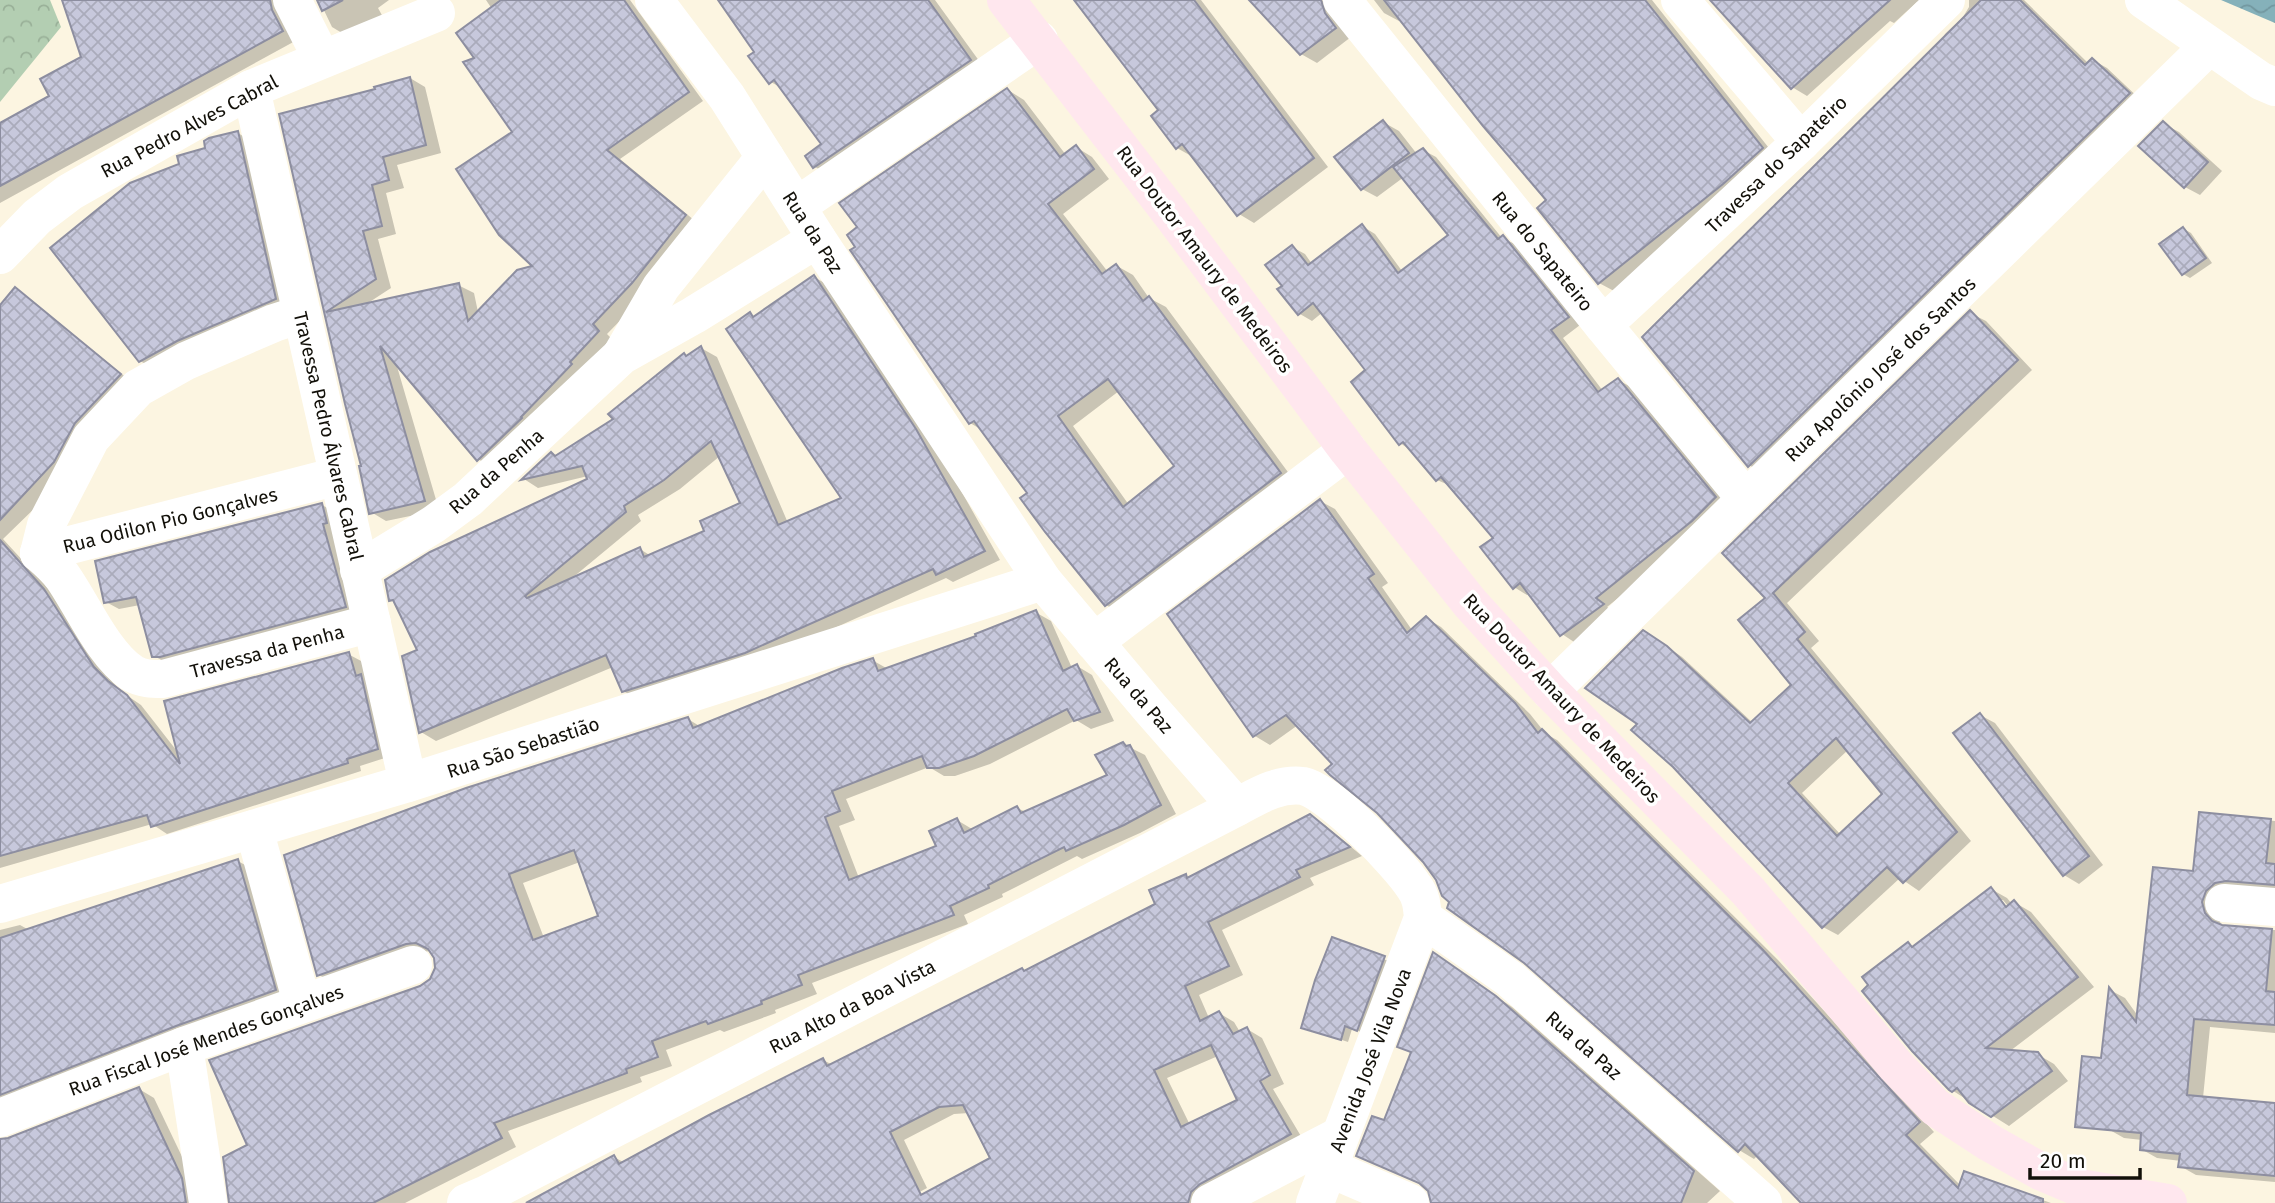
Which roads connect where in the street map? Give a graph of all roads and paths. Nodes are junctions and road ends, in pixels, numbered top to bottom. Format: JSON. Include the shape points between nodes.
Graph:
{"nodes":[{"id":1,"x":292,"y":0,"type":"edge"},
{"id":2,"x":654,"y":0,"type":"edge"},
{"id":3,"x":1006,"y":0,"type":"edge"},
{"id":4,"x":1342,"y":0,"type":"edge"},
{"id":5,"x":1679,"y":0,"type":"edge"},
{"id":6,"x":1946,"y":0,"type":"edge"},
{"id":7,"x":2144,"y":0,"type":"edge"},
{"id":8,"x":436,"y":13,"type":"dead end"},
{"id":9,"x":1039,"y":40,"type":"junction"},
{"id":10,"x":2209,"y":46,"type":"junction"},
{"id":11,"x":323,"y":60,"type":"junction"},
{"id":12,"x":2275,"y":87,"type":"edge"},
{"id":13,"x":251,"y":89,"type":"junction"},
{"id":14,"x":1801,"y":142,"type":"junction"},
{"id":15,"x":765,"y":157,"type":"junction"},
{"id":16,"x":797,"y":206,"type":"junction"},
{"id":17,"x":817,"y":239,"type":"junction"},
{"id":18,"x":0,"y":255,"type":"edge"},
{"id":19,"x":302,"y":314,"type":"junction"},
{"id":20,"x":1603,"y":325,"type":"junction"},
{"id":21,"x":621,"y":356,"type":"junction"},
{"id":22,"x":1348,"y":450,"type":"junction"},
{"id":23,"x":338,"y":476,"type":"junction"},
{"id":24,"x":1746,"y":499,"type":"junction"},
{"id":25,"x":39,"y":553,"type":"junction"},
{"id":26,"x":359,"y":570,"type":"junction"},
{"id":27,"x":1043,"y":580,"type":"junction"},
{"id":28,"x":372,"y":623,"type":"junction"},
{"id":29,"x":1094,"y":642,"type":"junction"},
{"id":30,"x":1550,"y":691,"type":"junction"},
{"id":31,"x":408,"y":783,"type":"junction"},
{"id":32,"x":1237,"y":807,"type":"junction"},
{"id":33,"x":254,"y":829,"type":"junction"},
{"id":34,"x":0,"y":904,"type":"edge"},
{"id":35,"x":2224,"y":904,"type":"dead end"},
{"id":36,"x":2275,"y":907,"type":"edge"},
{"id":37,"x":1423,"y":918,"type":"junction"},
{"id":38,"x":413,"y":965,"type":"dead end"},
{"id":39,"x":302,"y":1003,"type":"junction"},
{"id":40,"x":184,"y":1046,"type":"junction"},
{"id":41,"x":0,"y":1118,"type":"edge"},
{"id":42,"x":1334,"y":1152,"type":"junction"},
{"id":43,"x":1725,"y":1189,"type":"edge"},
{"id":44,"x":2078,"y":1196,"type":"edge"},
{"id":45,"x":481,"y":1200,"type":"edge"},
{"id":46,"x":208,"y":1203,"type":"edge"},
{"id":47,"x":1210,"y":1203,"type":"edge"},
{"id":48,"x":1315,"y":1203,"type":"edge"},
{"id":49,"x":1410,"y":1203,"type":"edge"},
{"id":50,"x":1763,"y":1203,"type":"edge"},
{"id":51,"x":2168,"y":1203,"type":"edge"}],
"edges":[{"from":1,"to":11,"type":"street"},
{"from":2,"to":15,"type":"street","name":"Rua da Paz","via":[[727,97]]},
{"from":3,"to":9,"type":"street","name":"Rua Doutor Amaury de Medeiros"},
{"from":4,"to":20,"type":"street","name":"Rua do Sapateiro"},
{"from":5,"to":14,"type":"street"},
{"from":6,"to":14,"type":"street","name":"Travessa do Sapateiro"},
{"from":7,"to":10,"type":"street"},
{"from":8,"to":11,"type":"street","name":"Rua Pedro Alves Cabral"},
{"from":9,"to":16,"type":"street"},
{"from":9,"to":22,"type":"street","name":"Rua Doutor Amaury de Medeiros"},
{"from":10,"to":12,"type":"street"},
{"from":10,"to":24,"type":"street","name":"Rua Apolônio José dos Santos"},
{"from":11,"to":13,"type":"street","name":"Rua Pedro Alves Cabral"},
{"from":13,"to":18,"type":"street","name":"Rua Pedro Alves Cabral","via":[[70,191]]},
{"from":13,"to":19,"type":"street","name":"Travessa Pedro Álvares Cabral"},
{"from":14,"to":20,"type":"street","name":"Travessa do Sapateiro"},
{"from":15,"to":16,"type":"street","name":"Rua da Paz"},
{"from":15,"to":21,"type":"street","name":"Rua da Penha","via":[[661,287]]},
{"from":16,"to":17,"type":"street","name":"Rua da Paz"},
{"from":17,"to":21,"type":"street","name":"Rua da Penha"},
{"from":17,"to":27,"type":"street","name":"Rua da Paz"},
{"from":19,"to":23,"type":"street","name":"Travessa Pedro Álvares Cabral"},
{"from":19,"to":25,"type":"street","name":"Rua Odilon Pio Gonçalves","via":[[186,361],[138,388],[91,438],[46,525]]},
{"from":20,"to":24,"type":"street","name":"Rua do Sapateiro"},
{"from":21,"to":26,"type":"street","name":"Rua da Penha","via":[[468,499]]},
{"from":22,"to":29,"type":"street"},
{"from":22,"to":30,"type":"street","name":"Rua Doutor Amaury de Medeiros","via":[[1470,603]]},
{"from":23,"to":25,"type":"street","name":"Rua Odilon Pio Gonçalves"},
{"from":23,"to":26,"type":"street","name":"Travessa Pedro Álvares Cabral"},
{"from":24,"to":30,"type":"street","name":"Rua Apolônio José dos Santos"},
{"from":25,"to":28,"type":"street","name":"Travessa da Penha","via":[[61,574],[95,631],[123,664],[147,679],[163,679]]},
{"from":26,"to":28,"type":"street","name":"Travessa Pedro Álvares Cabral"},
{"from":27,"to":29,"type":"street","name":"Rua da Paz"},
{"from":27,"to":31,"type":"street","name":"Rua São Sebastião"},
{"from":28,"to":31,"type":"street","name":"Travessa Pedro Álvares Cabral"},
{"from":29,"to":32,"type":"street","name":"Rua da Paz"},
{"from":30,"to":44,"type":"street","name":"Rua Doutor Amaury de Medeiros","via":[[1748,891],[1936,1107]]},
{"from":31,"to":33,"type":"street","name":"Rua São Sebastião"},
{"from":32,"to":37,"type":"street","via":[[1279,787],[1317,792],[1353,821],[1405,876],[1421,900]]},
{"from":32,"to":45,"type":"street","name":"Rua Alto da Boa Vista"},
{"from":33,"to":34,"type":"street","name":"Rua São Sebastião"},
{"from":33,"to":39,"type":"street"},
{"from":35,"to":36,"type":"street"},
{"from":37,"to":42,"type":"street","name":"Avenida José Vila Nova"},
{"from":37,"to":43,"type":"street","name":"Rua da Paz","via":[[1510,979]]},
{"from":38,"to":39,"type":"street","name":"Rua Fiscal José Mendes Gonçalves"},
{"from":39,"to":40,"type":"street","name":"Rua Fiscal José Mendes Gonçalves"},
{"from":40,"to":41,"type":"street","name":"Rua Fiscal José Mendes Gonçalves"},
{"from":40,"to":46,"type":"street"},
{"from":42,"to":47,"type":"street"},
{"from":42,"to":48,"type":"street","name":"Avenida José Vila Nova"},
{"from":42,"to":49,"type":"street"},
{"from":43,"to":50,"type":"street","name":"Rua da Paz"},
{"from":44,"to":51,"type":"street","name":"Rua Doutor Amaury de Medeiros"}]}
